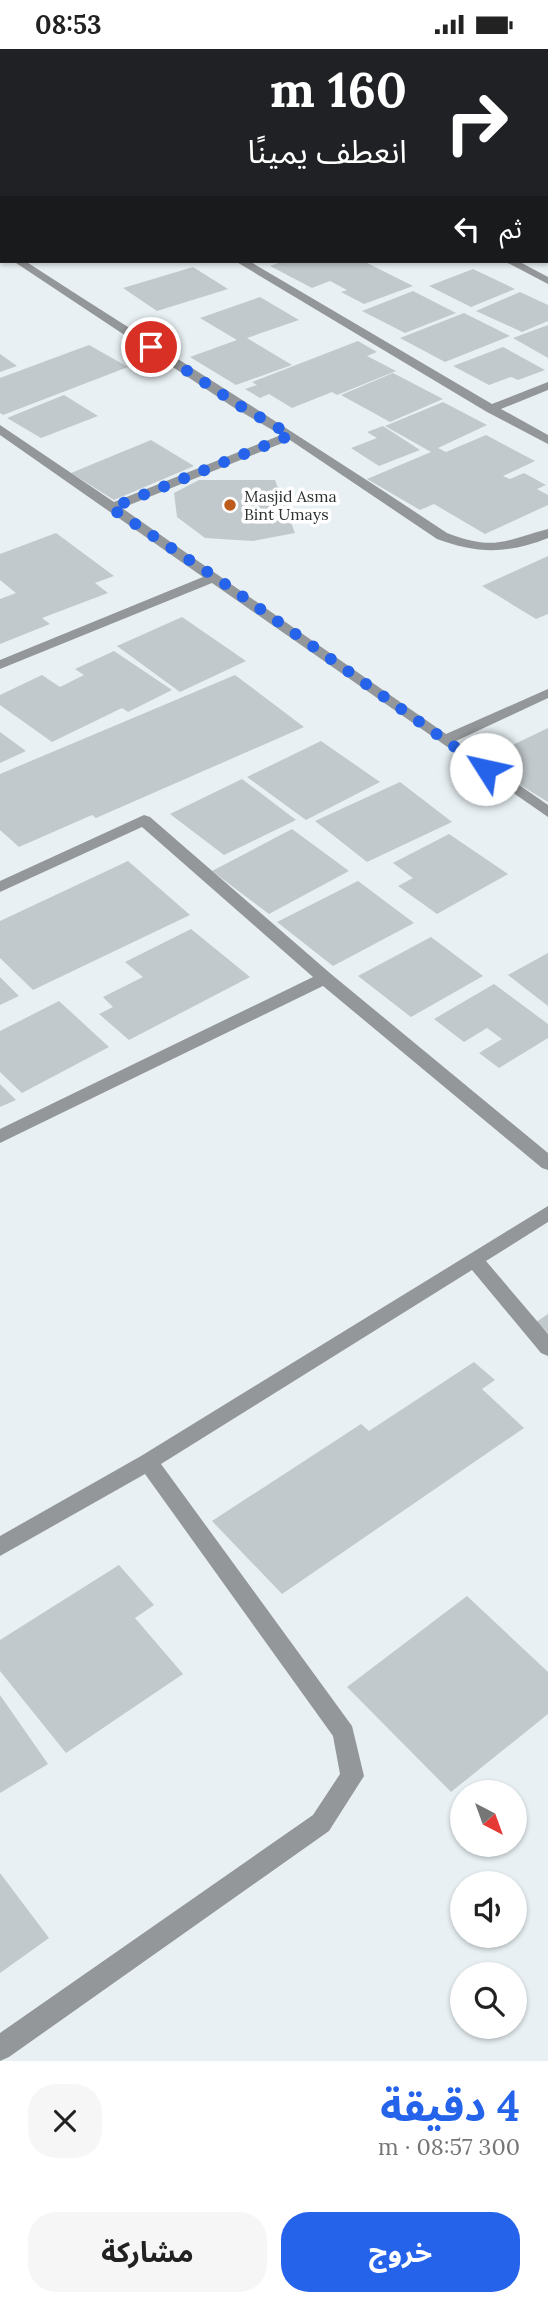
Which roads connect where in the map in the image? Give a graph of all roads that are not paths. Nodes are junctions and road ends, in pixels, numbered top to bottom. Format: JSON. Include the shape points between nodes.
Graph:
{"nodes":[{"id":1,"x":21,"y":263,"type":"edge"},
{"id":2,"x":244,"y":263,"type":"edge"},
{"id":3,"x":514,"y":263,"type":"edge"},
{"id":4,"x":548,"y":281,"type":"edge"},
{"id":5,"x":548,"y":386,"type":"edge"},
{"id":6,"x":491,"y":409,"type":"junction"},
{"id":7,"x":0,"y":429,"type":"edge"},
{"id":8,"x":291,"y":435,"type":"junction"},
{"id":9,"x":548,"y":440,"type":"edge"},
{"id":10,"x":111,"y":508,"type":"junction"},
{"id":11,"x":548,"y":533,"type":"edge"},
{"id":12,"x":215,"y":577,"type":"junction"},
{"id":13,"x":0,"y":665,"type":"edge"},
{"id":14,"x":548,"y":693,"type":"edge"},
{"id":15,"x":445,"y":740,"type":"junction"},
{"id":16,"x":548,"y":812,"type":"edge"},
{"id":17,"x":0,"y":887,"type":"edge"},
{"id":18,"x":325,"y":978,"type":"junction"},
{"id":19,"x":0,"y":1137,"type":"edge"},
{"id":20,"x":548,"y":1163,"type":"edge"},
{"id":21,"x":548,"y":1213,"type":"edge"},
{"id":22,"x":475,"y":1260,"type":"junction"},
{"id":23,"x":548,"y":1348,"type":"edge"},
{"id":24,"x":148,"y":1462,"type":"junction"},
{"id":25,"x":0,"y":1547,"type":"edge"},
{"id":26,"x":0,"y":2048,"type":"edge"}],
"edges":[{"from":1,"to":8,"type":"street"},
{"from":2,"to":6,"type":"street"},
{"from":3,"to":4,"type":"street"},
{"from":5,"to":6,"type":"street"},
{"from":6,"to":9,"type":"street"},
{"from":7,"to":10,"type":"street"},
{"from":8,"to":10,"type":"street"},
{"from":8,"to":11,"type":"street","via":[[442,536],[461,544],[514,548]]},
{"from":10,"to":12,"type":"street"},
{"from":12,"to":13,"type":"street"},
{"from":12,"to":15,"type":"street"},
{"from":14,"to":15,"type":"street"},
{"from":15,"to":16,"type":"street"},
{"from":17,"to":18,"type":"street","via":[[144,820]]},
{"from":18,"to":19,"type":"street"},
{"from":18,"to":20,"type":"street"},
{"from":21,"to":22,"type":"street"},
{"from":22,"to":23,"type":"street"},
{"from":22,"to":24,"type":"street"},
{"from":24,"to":25,"type":"street"},
{"from":24,"to":26,"type":"street","via":[[344,1733],[352,1776],[321,1823]]}]}
